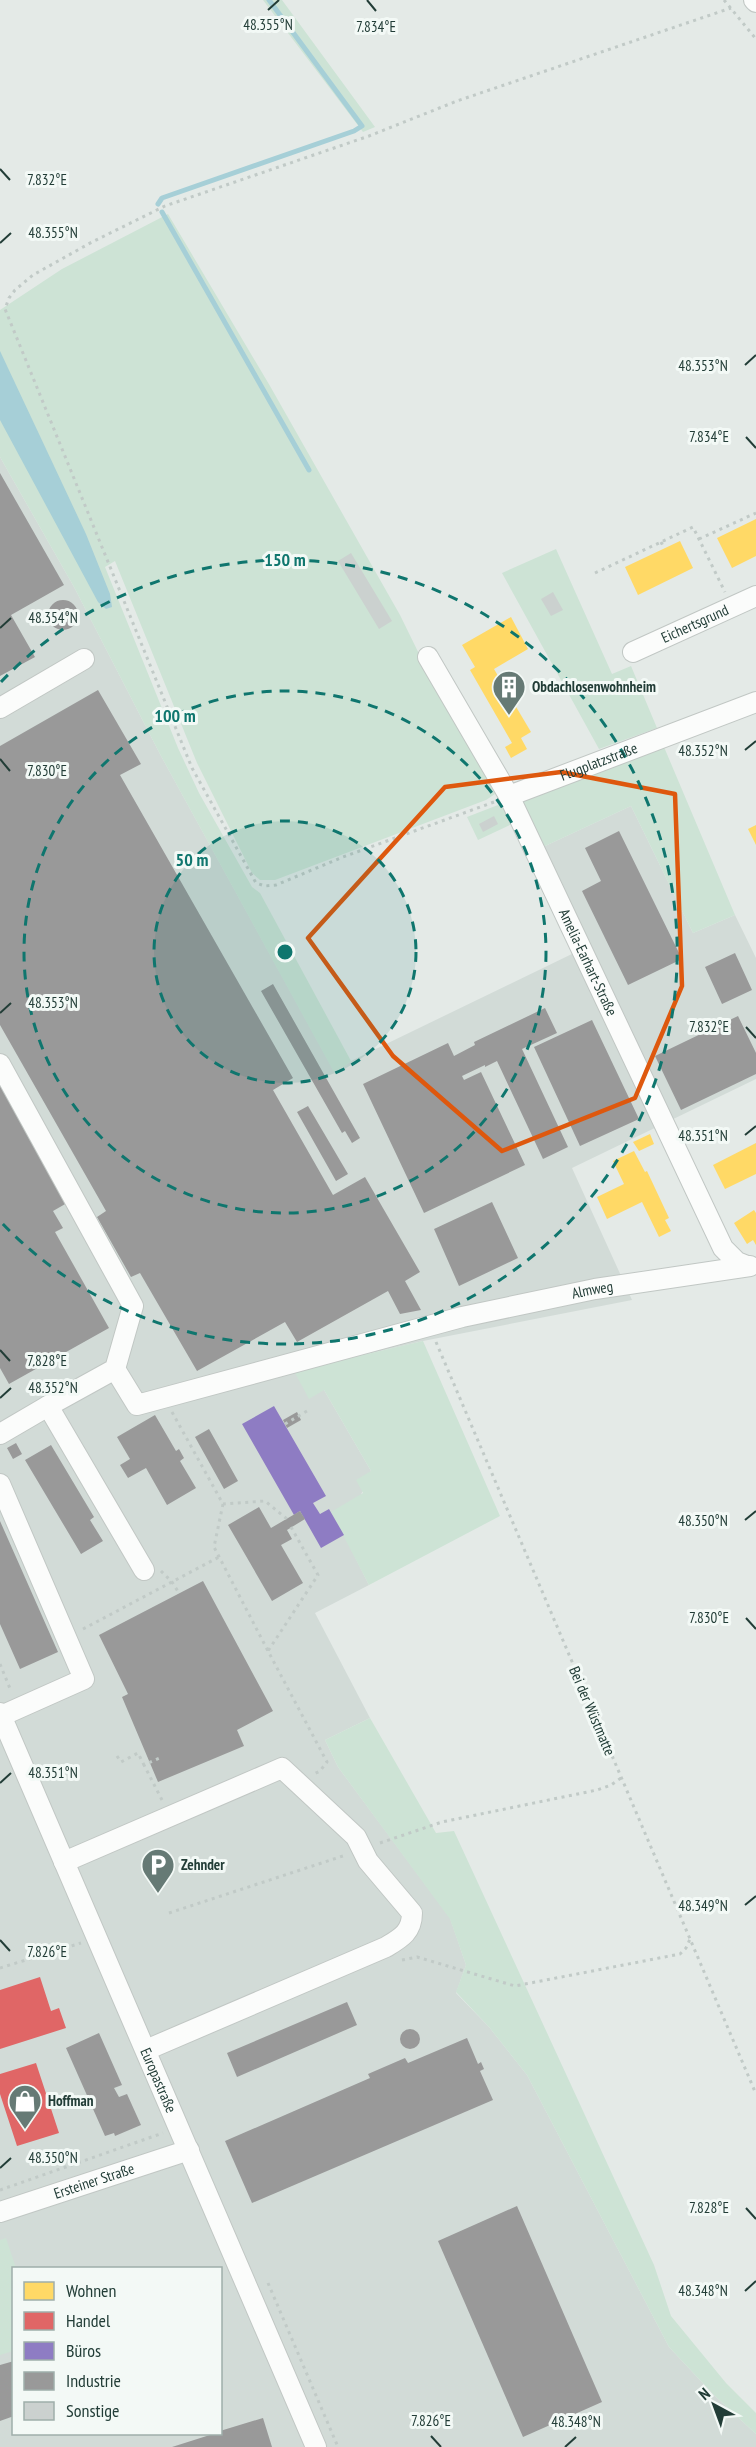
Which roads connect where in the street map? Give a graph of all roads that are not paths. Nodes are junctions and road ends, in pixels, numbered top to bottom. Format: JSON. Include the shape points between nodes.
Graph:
{"nodes":[{"id":1,"x":756,"y":596,"type":"edge"},
{"id":2,"x":633,"y":652,"type":"dead end"},
{"id":3,"x":428,"y":657,"type":"dead end"},
{"id":4,"x":84,"y":658,"type":"dead end"},
{"id":5,"x":756,"y":702,"type":"edge"},
{"id":6,"x":0,"y":708,"type":"edge"},
{"id":7,"x":509,"y":796,"type":"junction"},
{"id":8,"x":0,"y":1064,"type":"edge"},
{"id":9,"x":751,"y":1266,"type":"edge"},
{"id":10,"x":115,"y":1369,"type":"junction"},
{"id":11,"x":48,"y":1406,"type":"junction"},
{"id":12,"x":0,"y":1434,"type":"edge"},
{"id":13,"x":0,"y":1484,"type":"edge"},
{"id":14,"x":144,"y":1569,"type":"road end"},
{"id":15,"x":0,"y":1715,"type":"edge"},
{"id":16,"x":64,"y":1862,"type":"junction"},
{"id":17,"x":146,"y":2050,"type":"junction"},
{"id":18,"x":189,"y":2150,"type":"junction"},
{"id":19,"x":0,"y":2212,"type":"edge"},
{"id":20,"x":316,"y":2447,"type":"edge"}],
"edges":[{"from":1,"to":2,"type":"street","name":"Eichertsgrund"},
{"from":3,"to":7,"type":"street","name":"Amelia-Earhart-Straße"},
{"from":4,"to":6,"type":"street"},
{"from":5,"to":7,"type":"street","name":"Flugplatzstraße"},
{"from":7,"to":9,"type":"street","name":"Amelia-Earhart-Straße","via":[[723,1248],[737,1262]]},
{"from":8,"to":10,"type":"street","via":[[133,1306]]},
{"from":9,"to":10,"type":"street","name":"Almweg","via":[[595,1289],[462,1317],[137,1405]]},
{"from":10,"to":11,"type":"street"},
{"from":11,"to":12,"type":"street"},
{"from":11,"to":14,"type":"street"},
{"from":13,"to":15,"type":"street","via":[[84,1679]]},
{"from":15,"to":16,"type":"street","name":"Europastraße"},
{"from":16,"to":17,"type":"street","name":"Europastraße"},
{"from":16,"to":17,"type":"street","via":[[282,1768],[356,1837],[368,1861],[412,1913],[412,1924],[405,1935],[386,1947]]},
{"from":17,"to":18,"type":"street","name":"Europastraße"},
{"from":18,"to":19,"type":"street","name":"Ersteiner Straße"},
{"from":18,"to":20,"type":"street","name":"Europastraße"}]}
